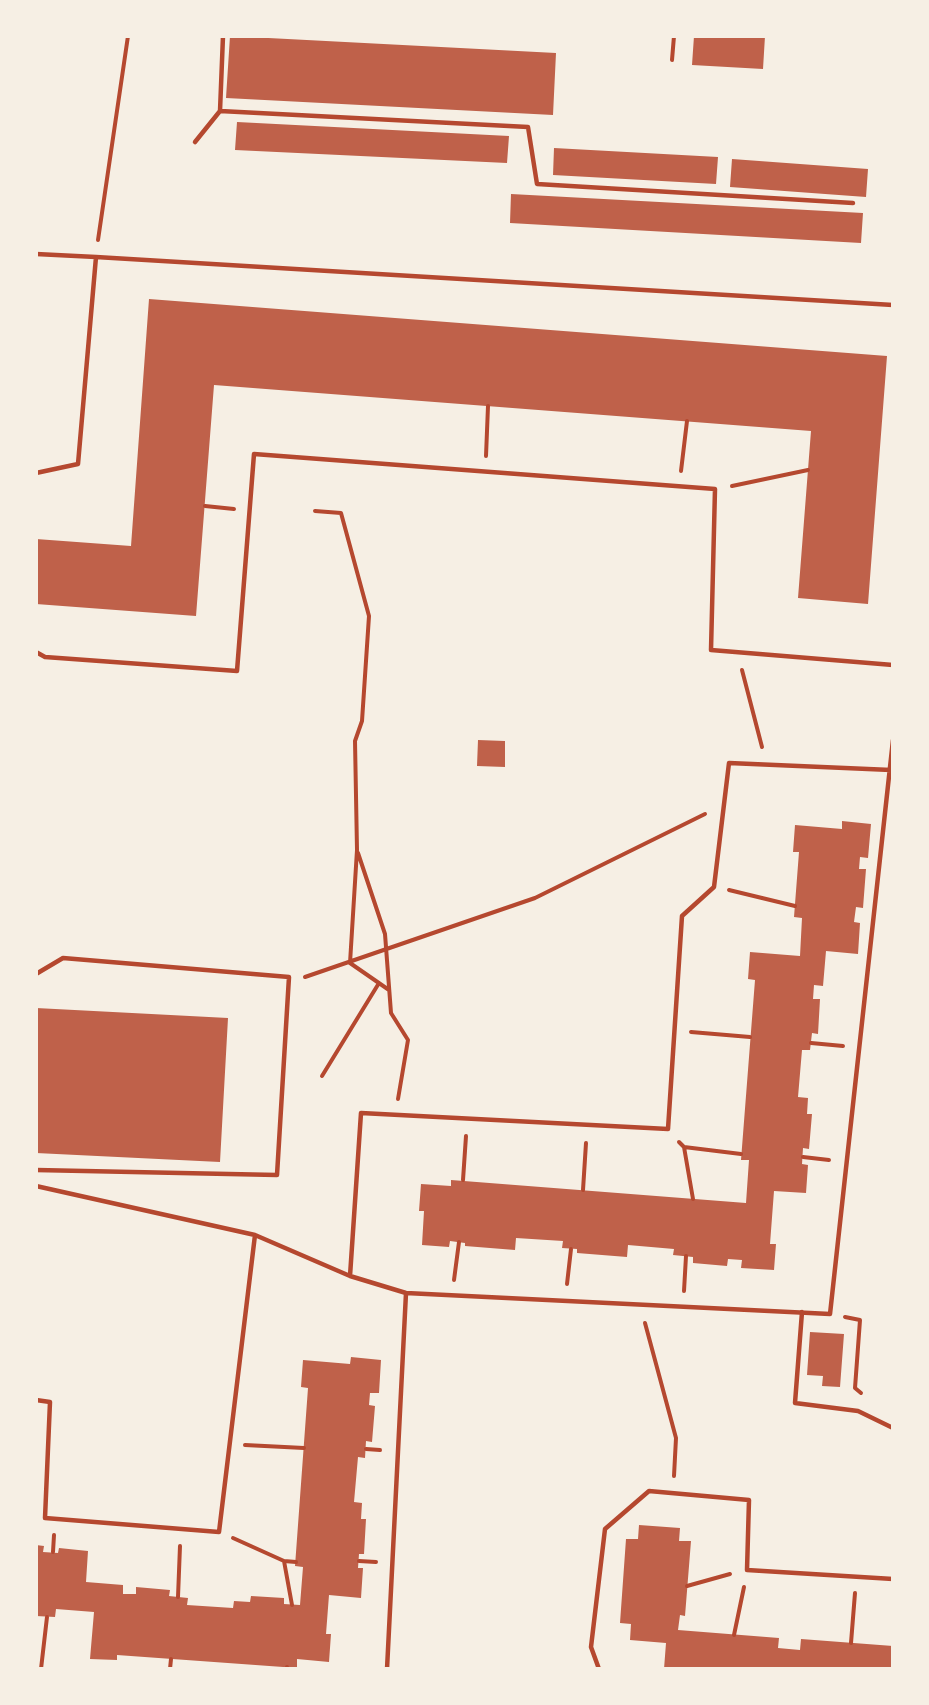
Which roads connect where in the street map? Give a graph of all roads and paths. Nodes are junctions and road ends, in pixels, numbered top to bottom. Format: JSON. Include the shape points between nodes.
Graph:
{"nodes":[{"id":1,"x":128,"y":36,"type":"edge"},
{"id":2,"x":223,"y":36,"type":"edge"},
{"id":3,"x":674,"y":36,"type":"edge"},
{"id":4,"x":672,"y":60,"type":"dead end"},
{"id":5,"x":220,"y":111,"type":"junction"},
{"id":6,"x":195,"y":142,"type":"dead end"},
{"id":7,"x":853,"y":203,"type":"dead end"},
{"id":8,"x":36,"y":255,"type":"edge"},
{"id":9,"x":96,"y":257,"type":"junction"},
{"id":10,"x":893,"y":305,"type":"edge"},
{"id":11,"x":488,"y":406,"type":"dead end"},
{"id":12,"x":687,"y":421,"type":"dead end"},
{"id":13,"x":808,"y":470,"type":"dead end"},
{"id":14,"x":485,"y":471,"type":"junction"},
{"id":15,"x":36,"y":473,"type":"edge"},
{"id":16,"x":680,"y":487,"type":"junction"},
{"id":17,"x":715,"y":489,"type":"junction"},
{"id":18,"x":205,"y":506,"type":"dead end"},
{"id":19,"x":250,"y":510,"type":"junction"},
{"id":20,"x":315,"y":511,"type":"dead end"},
{"id":21,"x":36,"y":652,"type":"edge"},
{"id":22,"x":737,"y":652,"type":"junction"},
{"id":23,"x":893,"y":665,"type":"edge"},
{"id":24,"x":893,"y":740,"type":"edge"},
{"id":25,"x":767,"y":765,"type":"junction"},
{"id":26,"x":892,"y":770,"type":"edge"},
{"id":27,"x":724,"y":805,"type":"junction"},
{"id":28,"x":357,"y":850,"type":"junction"},
{"id":29,"x":714,"y":887,"type":"junction"},
{"id":30,"x":795,"y":906,"type":"dead end"},
{"id":31,"x":386,"y":950,"type":"junction"},
{"id":32,"x":350,"y":963,"type":"junction"},
{"id":33,"x":36,"y":974,"type":"edge"},
{"id":34,"x":289,"y":977,"type":"junction"},
{"id":35,"x":379,"y":983,"type":"junction"},
{"id":36,"x":389,"y":990,"type":"junction"},
{"id":37,"x":675,"y":1031,"type":"junction"},
{"id":38,"x":750,"y":1037,"type":"dead end"},
{"id":39,"x":811,"y":1043,"type":"dead end"},
{"id":40,"x":859,"y":1047,"type":"junction"},
{"id":41,"x":322,"y":1076,"type":"dead end"},
{"id":42,"x":396,"y":1115,"type":"junction"},
{"id":43,"x":467,"y":1119,"type":"junction"},
{"id":44,"x":587,"y":1125,"type":"junction"},
{"id":45,"x":668,"y":1129,"type":"junction"},
{"id":46,"x":684,"y":1147,"type":"junction"},
{"id":47,"x":741,"y":1154,"type":"dead end"},
{"id":48,"x":803,"y":1157,"type":"dead end"},
{"id":49,"x":847,"y":1162,"type":"junction"},
{"id":50,"x":36,"y":1170,"type":"edge"},
{"id":51,"x":463,"y":1180,"type":"dead end"},
{"id":52,"x":36,"y":1186,"type":"edge"},
{"id":53,"x":583,"y":1190,"type":"dead end"},
{"id":54,"x":693,"y":1199,"type":"dead end"},
{"id":55,"x":255,"y":1234,"type":"junction"},
{"id":56,"x":459,"y":1242,"type":"dead end"},
{"id":57,"x":571,"y":1249,"type":"dead end"},
{"id":58,"x":686,"y":1256,"type":"dead end"},
{"id":59,"x":350,"y":1276,"type":"junction"},
{"id":60,"x":406,"y":1293,"type":"junction"},
{"id":61,"x":452,"y":1295,"type":"junction"},
{"id":62,"x":565,"y":1300,"type":"junction"},
{"id":63,"x":640,"y":1304,"type":"junction"},
{"id":64,"x":682,"y":1306,"type":"junction"},
{"id":65,"x":802,"y":1312,"type":"junction"},
{"id":66,"x":830,"y":1314,"type":"junction"},
{"id":67,"x":865,"y":1395,"type":"dead end"},
{"id":68,"x":36,"y":1400,"type":"edge"},
{"id":69,"x":893,"y":1428,"type":"edge"},
{"id":70,"x":229,"y":1444,"type":"junction"},
{"id":71,"x":304,"y":1448,"type":"dead end"},
{"id":72,"x":674,"y":1478,"type":"dead end"},
{"id":73,"x":182,"y":1529,"type":"junction"},
{"id":74,"x":219,"y":1532,"type":"junction"},
{"id":75,"x":284,"y":1561,"type":"junction"},
{"id":76,"x":296,"y":1562,"type":"dead end"},
{"id":77,"x":747,"y":1570,"type":"junction"},
{"id":78,"x":856,"y":1576,"type":"junction"},
{"id":79,"x":893,"y":1579,"type":"edge"},
{"id":80,"x":687,"y":1586,"type":"dead end"},
{"id":81,"x":178,"y":1597,"type":"dead end"},
{"id":82,"x":292,"y":1605,"type":"dead end"},
{"id":83,"x":47,"y":1617,"type":"dead end"},
{"id":84,"x":734,"y":1635,"type":"dead end"},
{"id":85,"x":851,"y":1643,"type":"dead end"},
{"id":86,"x":171,"y":1659,"type":"dead end"},
{"id":87,"x":41,"y":1669,"type":"edge"},
{"id":88,"x":170,"y":1669,"type":"edge"},
{"id":89,"x":387,"y":1669,"type":"edge"},
{"id":90,"x":599,"y":1669,"type":"edge"}],
"edges":[{"from":1,"to":9,"type":"path"},
{"from":2,"to":5,"type":"lane"},
{"from":3,"to":4,"type":"path"},
{"from":5,"to":6,"type":"lane"},
{"from":5,"to":7,"type":"lane","via":[[528,127],[537,184]]},
{"from":8,"to":9,"type":"lane"},
{"from":9,"to":10,"type":"lane"},
{"from":9,"to":15,"type":"lane","via":[[78,464]]},
{"from":11,"to":14,"type":"path"},
{"from":12,"to":16,"type":"path"},
{"from":13,"to":17,"type":"path"},
{"from":14,"to":16,"type":"lane"},
{"from":14,"to":19,"type":"lane","via":[[254,454]]},
{"from":16,"to":17,"type":"lane"},
{"from":17,"to":22,"type":"lane","via":[[711,650]]},
{"from":18,"to":19,"type":"path"},
{"from":19,"to":21,"type":"lane","via":[[237,671],[45,657]]},
{"from":20,"to":28,"type":"path","via":[[341,513],[369,616],[362,721],[355,741]]},
{"from":22,"to":23,"type":"lane"},
{"from":22,"to":25,"type":"path"},
{"from":24,"to":26,"type":"lane"},
{"from":25,"to":26,"type":"lane"},
{"from":25,"to":27,"type":"lane","via":[[729,763]]},
{"from":26,"to":40,"type":"lane"},
{"from":27,"to":29,"type":"lane"},
{"from":27,"to":31,"type":"path","via":[[535,898]]},
{"from":28,"to":31,"type":"path","via":[[385,934]]},
{"from":28,"to":32,"type":"path"},
{"from":29,"to":30,"type":"path"},
{"from":29,"to":37,"type":"lane","via":[[682,916]]},
{"from":31,"to":32,"type":"path"},
{"from":31,"to":36,"type":"path"},
{"from":32,"to":34,"type":"path","via":[[309,977]]},
{"from":32,"to":35,"type":"path"},
{"from":33,"to":34,"type":"lane","via":[[63,958]]},
{"from":34,"to":50,"type":"lane","via":[[277,1175]]},
{"from":35,"to":36,"type":"path"},
{"from":35,"to":41,"type":"path"},
{"from":36,"to":42,"type":"path","via":[[391,1013],[408,1040]]},
{"from":37,"to":38,"type":"path"},
{"from":37,"to":45,"type":"lane"},
{"from":39,"to":40,"type":"path"},
{"from":40,"to":49,"type":"lane"},
{"from":42,"to":43,"type":"lane"},
{"from":42,"to":59,"type":"lane","via":[[361,1113]]},
{"from":43,"to":44,"type":"lane"},
{"from":43,"to":51,"type":"path"},
{"from":44,"to":45,"type":"lane"},
{"from":44,"to":53,"type":"path"},
{"from":45,"to":46,"type":"path"},
{"from":46,"to":47,"type":"path"},
{"from":46,"to":54,"type":"path"},
{"from":48,"to":49,"type":"path"},
{"from":49,"to":66,"type":"lane"},
{"from":52,"to":55,"type":"lane"},
{"from":55,"to":59,"type":"lane"},
{"from":55,"to":70,"type":"lane"},
{"from":56,"to":61,"type":"path"},
{"from":57,"to":62,"type":"path"},
{"from":58,"to":64,"type":"path"},
{"from":59,"to":60,"type":"lane"},
{"from":60,"to":61,"type":"lane"},
{"from":60,"to":89,"type":"lane"},
{"from":61,"to":62,"type":"lane"},
{"from":62,"to":63,"type":"lane"},
{"from":63,"to":64,"type":"lane"},
{"from":63,"to":72,"type":"path","via":[[676,1438]]},
{"from":64,"to":65,"type":"lane"},
{"from":65,"to":66,"type":"lane"},
{"from":65,"to":69,"type":"lane","via":[[795,1403],[858,1411]]},
{"from":66,"to":67,"type":"path","via":[[860,1320],[855,1388]]},
{"from":68,"to":73,"type":"lane","via":[[50,1402],[45,1518]]},
{"from":70,"to":71,"type":"path"},
{"from":70,"to":74,"type":"lane"},
{"from":73,"to":74,"type":"lane"},
{"from":73,"to":81,"type":"path"},
{"from":74,"to":75,"type":"path"},
{"from":75,"to":76,"type":"path"},
{"from":75,"to":82,"type":"path"},
{"from":77,"to":78,"type":"lane"},
{"from":77,"to":80,"type":"path"},
{"from":77,"to":84,"type":"path"},
{"from":77,"to":90,"type":"lane","via":[[749,1500],[649,1491],[605,1529],[591,1647]]},
{"from":78,"to":79,"type":"lane"},
{"from":78,"to":85,"type":"path"},
{"from":83,"to":87,"type":"path"},
{"from":86,"to":88,"type":"path"}]}
